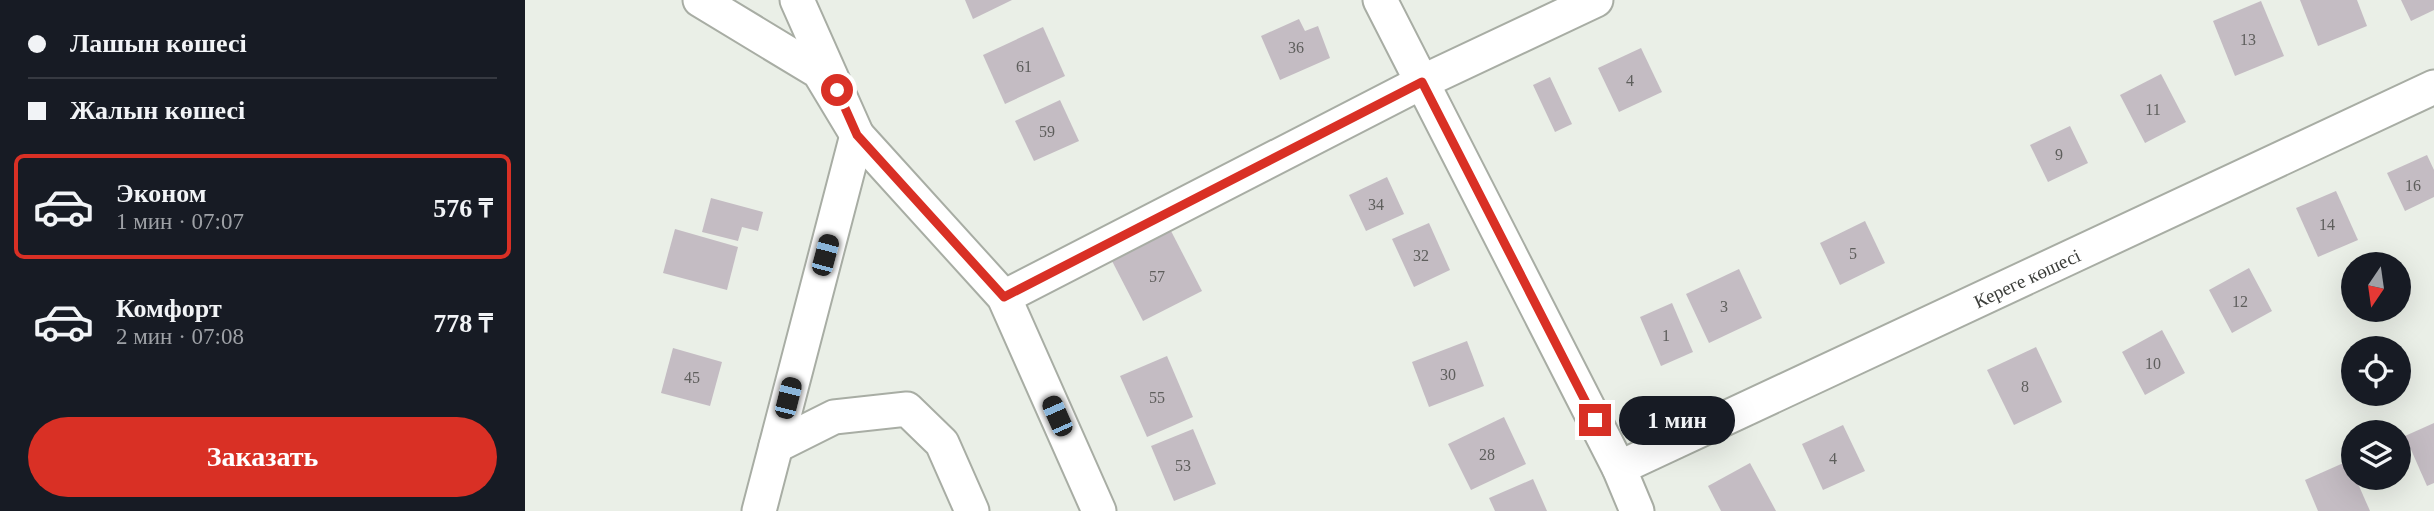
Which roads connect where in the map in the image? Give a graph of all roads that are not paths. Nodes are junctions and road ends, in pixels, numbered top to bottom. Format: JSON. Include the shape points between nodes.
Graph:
{"nodes":[{"id":1,"x":700,"y":0,"type":"edge"},
{"id":2,"x":797,"y":0,"type":"edge"},
{"id":3,"x":1380,"y":0,"type":"edge"},
{"id":4,"x":1596,"y":0,"type":"edge"},
{"id":5,"x":1422,"y":82,"type":"junction"},
{"id":6,"x":2434,"y":87,"type":"edge"},
{"id":7,"x":857,"y":135,"type":"junction"},
{"id":8,"x":1004,"y":297,"type":"junction"},
{"id":9,"x":776,"y":446,"type":"junction"},
{"id":10,"x":1619,"y":468,"type":"junction"},
{"id":11,"x":759,"y":511,"type":"edge"},
{"id":12,"x":972,"y":511,"type":"edge"},
{"id":13,"x":1099,"y":511,"type":"edge"},
{"id":14,"x":1637,"y":511,"type":"edge"}],
"edges":[{"from":1,"to":7,"type":"street","via":[[819,72]]},
{"from":2,"to":7,"type":"street"},
{"from":3,"to":5,"type":"street"},
{"from":4,"to":5,"type":"street"},
{"from":5,"to":8,"type":"street"},
{"from":5,"to":10,"type":"street"},
{"from":6,"to":10,"type":"street","name":"Кереге көшесі"},
{"from":7,"to":8,"type":"street"},
{"from":7,"to":9,"type":"street"},
{"from":8,"to":13,"type":"street"},
{"from":9,"to":11,"type":"street"},
{"from":9,"to":12,"type":"street","via":[[834,417],[907,409],[942,443]]},
{"from":10,"to":14,"type":"street"}]}
